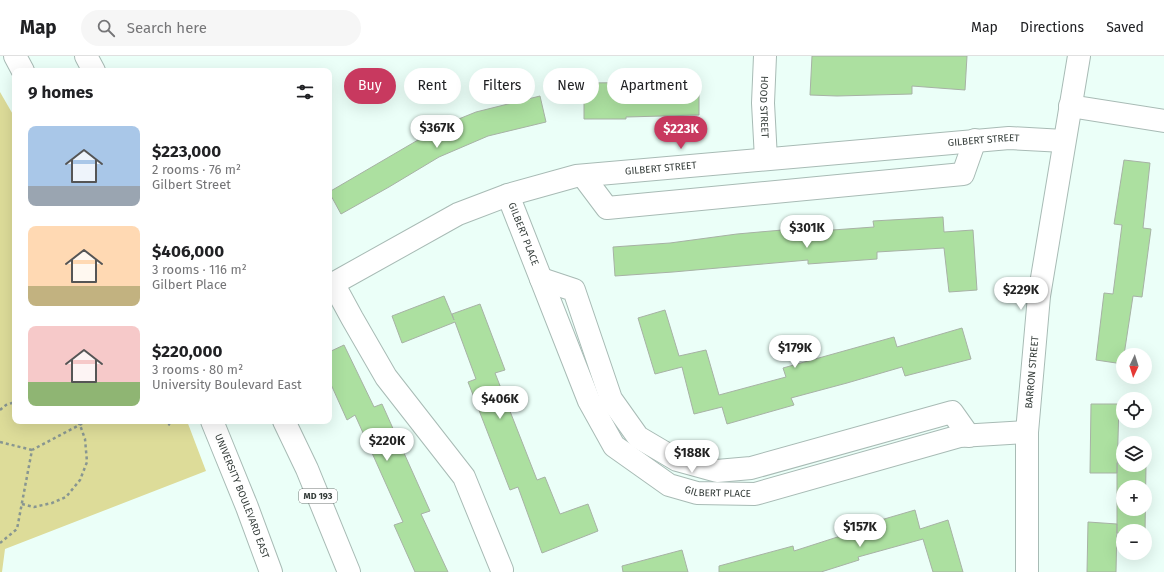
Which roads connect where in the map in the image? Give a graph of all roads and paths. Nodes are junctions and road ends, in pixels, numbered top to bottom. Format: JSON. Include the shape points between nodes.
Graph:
{"nodes":[{"id":1,"x":15,"y":56,"type":"edge"},
{"id":2,"x":86,"y":56,"type":"edge"},
{"id":3,"x":765,"y":56,"type":"edge"},
{"id":4,"x":1079,"y":56,"type":"edge"},
{"id":5,"x":21,"y":68,"type":"edge"},
{"id":6,"x":92,"y":68,"type":"edge"},
{"id":7,"x":1070,"y":106,"type":"junction"},
{"id":8,"x":1164,"y":121,"type":"edge"},
{"id":9,"x":975,"y":140,"type":"junction"},
{"id":10,"x":1064,"y":141,"type":"junction"},
{"id":11,"x":766,"y":159,"type":"junction"},
{"id":12,"x":583,"y":176,"type":"junction"},
{"id":13,"x":508,"y":195,"type":"junction"},
{"id":14,"x":332,"y":283,"type":"edge"},
{"id":15,"x":332,"y":286,"type":"edge"},
{"id":16,"x":12,"y":403,"type":"edge"},
{"id":17,"x":602,"y":404,"type":"junction"},
{"id":18,"x":0,"y":410,"type":"edge"},
{"id":19,"x":213,"y":424,"type":"edge"},
{"id":20,"x":285,"y":424,"type":"edge"},
{"id":21,"x":80,"y":425,"type":"joint"},
{"id":22,"x":1028,"y":432,"type":"junction"},
{"id":23,"x":970,"y":436,"type":"junction"},
{"id":24,"x":0,"y":442,"type":"edge"},
{"id":25,"x":32,"y":450,"type":"junction"},
{"id":26,"x":751,"y":468,"type":"junction"},
{"id":27,"x":755,"y":494,"type":"junction"},
{"id":28,"x":22,"y":504,"type":"junction"},
{"id":29,"x":0,"y":543,"type":"edge"},
{"id":30,"x":502,"y":570,"type":"dead end"},
{"id":31,"x":271,"y":572,"type":"edge"},
{"id":32,"x":349,"y":572,"type":"edge"},
{"id":33,"x":1027,"y":572,"type":"edge"}],
"edges":[{"from":1,"to":5,"type":"street"},
{"from":2,"to":6,"type":"street"},
{"from":3,"to":11,"type":"street","name":"HOOD STREET","via":[[763,103]]},
{"from":4,"to":7,"type":"street","name":"BARRON STREET"},
{"from":7,"to":8,"type":"street"},
{"from":7,"to":10,"type":"street","name":"BARRON STREET"},
{"from":9,"to":10,"type":"street","name":"GILBERT STREET","via":[[1010,138]]},
{"from":9,"to":11,"type":"street","name":"GILBERT STREET"},
{"from":9,"to":12,"type":"street","via":[[963,174],[607,208]]},
{"from":10,"to":22,"type":"street","name":"BARRON STREET","via":[[1039,296]]},
{"from":11,"to":12,"type":"street","name":"GILBERT STREET"},
{"from":12,"to":13,"type":"street","name":"GILBERT STREET"},
{"from":13,"to":14,"type":"street","name":"GILBERT STREET","via":[[458,214]]},
{"from":13,"to":17,"type":"street","name":"GILBERT PLACE","via":[[589,401]]},
{"from":15,"to":30,"type":"street","via":[[386,377],[464,477]]},
{"from":16,"to":18,"type":"path"},
{"from":17,"to":26,"type":"street","via":[[638,437],[677,460],[716,471]]},
{"from":17,"to":27,"type":"street","name":"GILBERT PLACE","via":[[614,446],[669,485],[697,493]]},
{"from":19,"to":31,"type":"street","name":"UNIVERSITY BOULEVARD EAST"},
{"from":20,"to":32,"type":"street","number":"MD 193","via":[[307,469]]},
{"from":21,"to":25,"type":"path"},
{"from":21,"to":28,"type":"path","via":[[85,438],[86,462],[80,480],[66,497],[52,503],[34,507]]},
{"from":22,"to":23,"type":"street","name":"GILBERT PLACE"},
{"from":22,"to":33,"type":"street","name":"BARRON STREET"},
{"from":23,"to":26,"type":"street","via":[[952,412]]},
{"from":23,"to":27,"type":"street","name":"GILBERT PLACE","via":[[960,436]]},
{"from":24,"to":25,"type":"path"},
{"from":25,"to":28,"type":"path"},
{"from":26,"to":27,"type":"street"},
{"from":28,"to":29,"type":"path","via":[[17,529]]}]}
